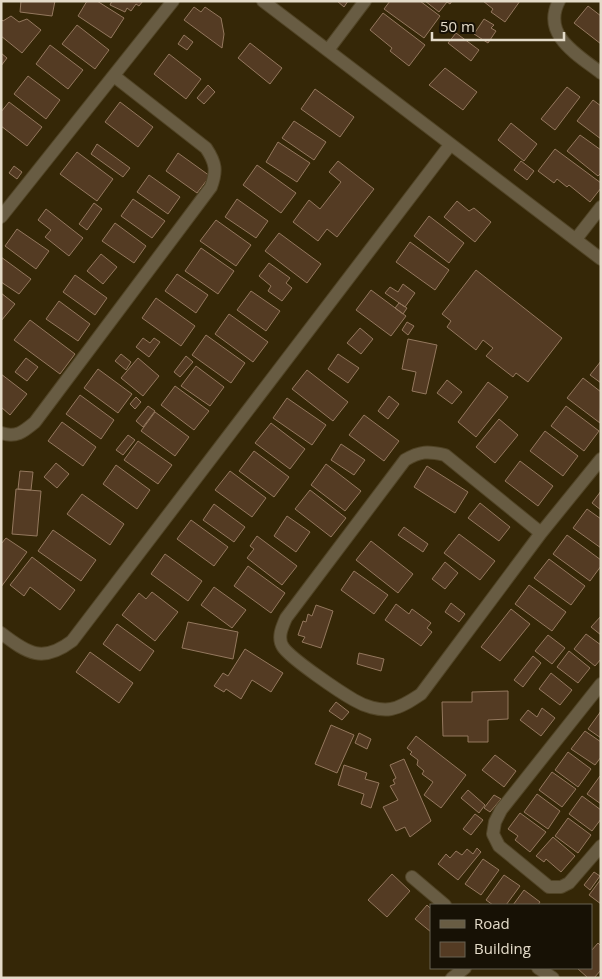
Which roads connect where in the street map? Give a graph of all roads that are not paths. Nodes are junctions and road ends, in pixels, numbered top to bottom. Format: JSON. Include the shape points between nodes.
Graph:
{"nodes":[{"id":1,"x":173,"y":1,"type":"edge"},
{"id":2,"x":264,"y":1,"type":"edge"},
{"id":3,"x":365,"y":1,"type":"edge"},
{"id":4,"x":559,"y":1,"type":"edge"},
{"id":5,"x":328,"y":50,"type":"junction"},
{"id":6,"x":601,"y":74,"type":"edge"},
{"id":7,"x":114,"y":76,"type":"junction"},
{"id":8,"x":450,"y":145,"type":"junction"},
{"id":9,"x":601,"y":207,"type":"edge"},
{"id":10,"x":1,"y":217,"type":"edge"},
{"id":11,"x":576,"y":239,"type":"junction"},
{"id":12,"x":601,"y":259,"type":"edge"},
{"id":13,"x":1,"y":433,"type":"edge"},
{"id":14,"x":601,"y":459,"type":"edge"},
{"id":15,"x":541,"y":532,"type":"junction"},
{"id":16,"x":1,"y":634,"type":"edge"},
{"id":17,"x":601,"y":684,"type":"edge"},
{"id":18,"x":601,"y":846,"type":"edge"},
{"id":19,"x":412,"y":877,"type":"dead end"},
{"id":20,"x":444,"y":904,"type":"edge"},
{"id":21,"x":464,"y":969,"type":"edge"},
{"id":22,"x":540,"y":969,"type":"edge"},
{"id":23,"x":452,"y":978,"type":"edge"},
{"id":24,"x":553,"y":978,"type":"edge"}],
"edges":[{"from":1,"to":7,"type":"street"},
{"from":2,"to":5,"type":"street"},
{"from":3,"to":5,"type":"street"},
{"from":4,"to":6,"type":"street","via":[[553,25],[560,40]]},
{"from":5,"to":8,"type":"street"},
{"from":7,"to":10,"type":"street"},
{"from":7,"to":13,"type":"street","via":[[206,148],[214,161],[216,174],[211,188],[35,422],[24,432],[12,436]]},
{"from":8,"to":11,"type":"street"},
{"from":8,"to":16,"type":"street","via":[[72,641],[59,651],[33,654]]},
{"from":9,"to":11,"type":"street"},
{"from":11,"to":12,"type":"street"},
{"from":14,"to":15,"type":"street"},
{"from":15,"to":15,"type":"street","via":[[421,694],[408,704],[390,709],[371,707],[354,700],[283,647],[280,638],[286,618],[405,460],[416,453],[428,451],[445,455]]},
{"from":17,"to":18,"type":"street","via":[[501,810],[493,834],[498,846],[549,887],[569,883]]},
{"from":19,"to":20,"type":"street"},
{"from":21,"to":23,"type":"street"},
{"from":22,"to":24,"type":"street"}]}
